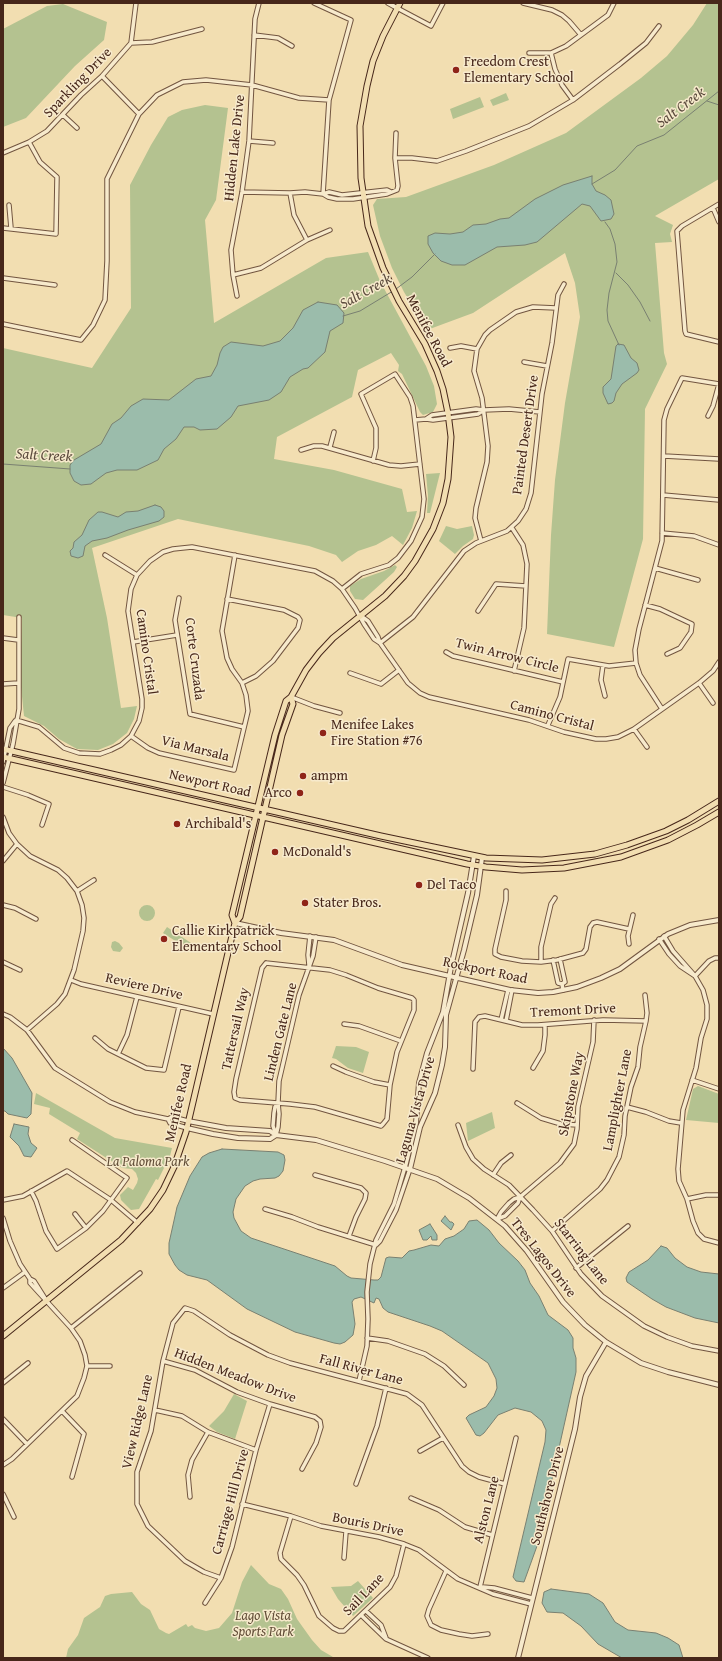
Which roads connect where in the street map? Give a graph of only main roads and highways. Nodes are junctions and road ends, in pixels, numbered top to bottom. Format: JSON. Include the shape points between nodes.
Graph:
{"nodes":[{"id":1,"x":399,"y":6,"type":"edge"},
{"id":2,"x":291,"y":697,"type":"junction"},
{"id":3,"x":4,"y":749,"type":"edge"},
{"id":4,"x":5,"y":758,"type":"edge"},
{"id":5,"x":719,"y":801,"type":"edge"},
{"id":6,"x":258,"y":807,"type":"junction"},
{"id":7,"x":266,"y":809,"type":"junction"},
{"id":8,"x":719,"y":812,"type":"edge"},
{"id":9,"x":256,"y":816,"type":"junction"},
{"id":10,"x":264,"y":818,"type":"junction"},
{"id":11,"x":235,"y":923,"type":"junction"},
{"id":12,"x":3,"y":1336,"type":"edge"}],
"edges":[{"from":1,"to":2,"type":"main road","name":"Menifee Road","via":[[383,36],[366,86],[359,148],[362,195],[371,237],[383,268],[437,371],[449,416],[451,446],[448,479],[443,503],[433,529],[415,561],[385,596],[333,638],[319,653]]},
{"from":2,"to":6,"type":"main road","name":"Menifee Road","via":[[286,701],[277,727]]},
{"from":2,"to":7,"type":"main road","name":"Menifee Road","via":[[293,704],[282,735]]},
{"from":3,"to":6,"type":"main road","name":"Newport Road"},
{"from":4,"to":9,"type":"main road","name":"Newport Road"},
{"from":5,"to":7,"type":"main road","name":"Newport Road","via":[[666,831],[627,845],[595,854],[542,860],[482,858]]},
{"from":6,"to":7,"type":"main road","name":"Newport Road"},
{"from":6,"to":9,"type":"main road","name":"Menifee Road"},
{"from":7,"to":10,"type":"main road","name":"Menifee Road"},
{"from":8,"to":10,"type":"main road","name":"Newport Road","via":[[668,840],[621,857],[564,868],[522,870],[481,867]]},
{"from":9,"to":10,"type":"main road","name":"Newport Road"},
{"from":9,"to":11,"type":"main road","name":"Menifee Road","via":[[232,915]]},
{"from":10,"to":11,"type":"main road","name":"Menifee Road","via":[[240,917]]},
{"from":11,"to":12,"type":"main road","name":"Menifee Road","via":[[187,1128],[166,1184],[150,1209],[121,1240]]}]}
